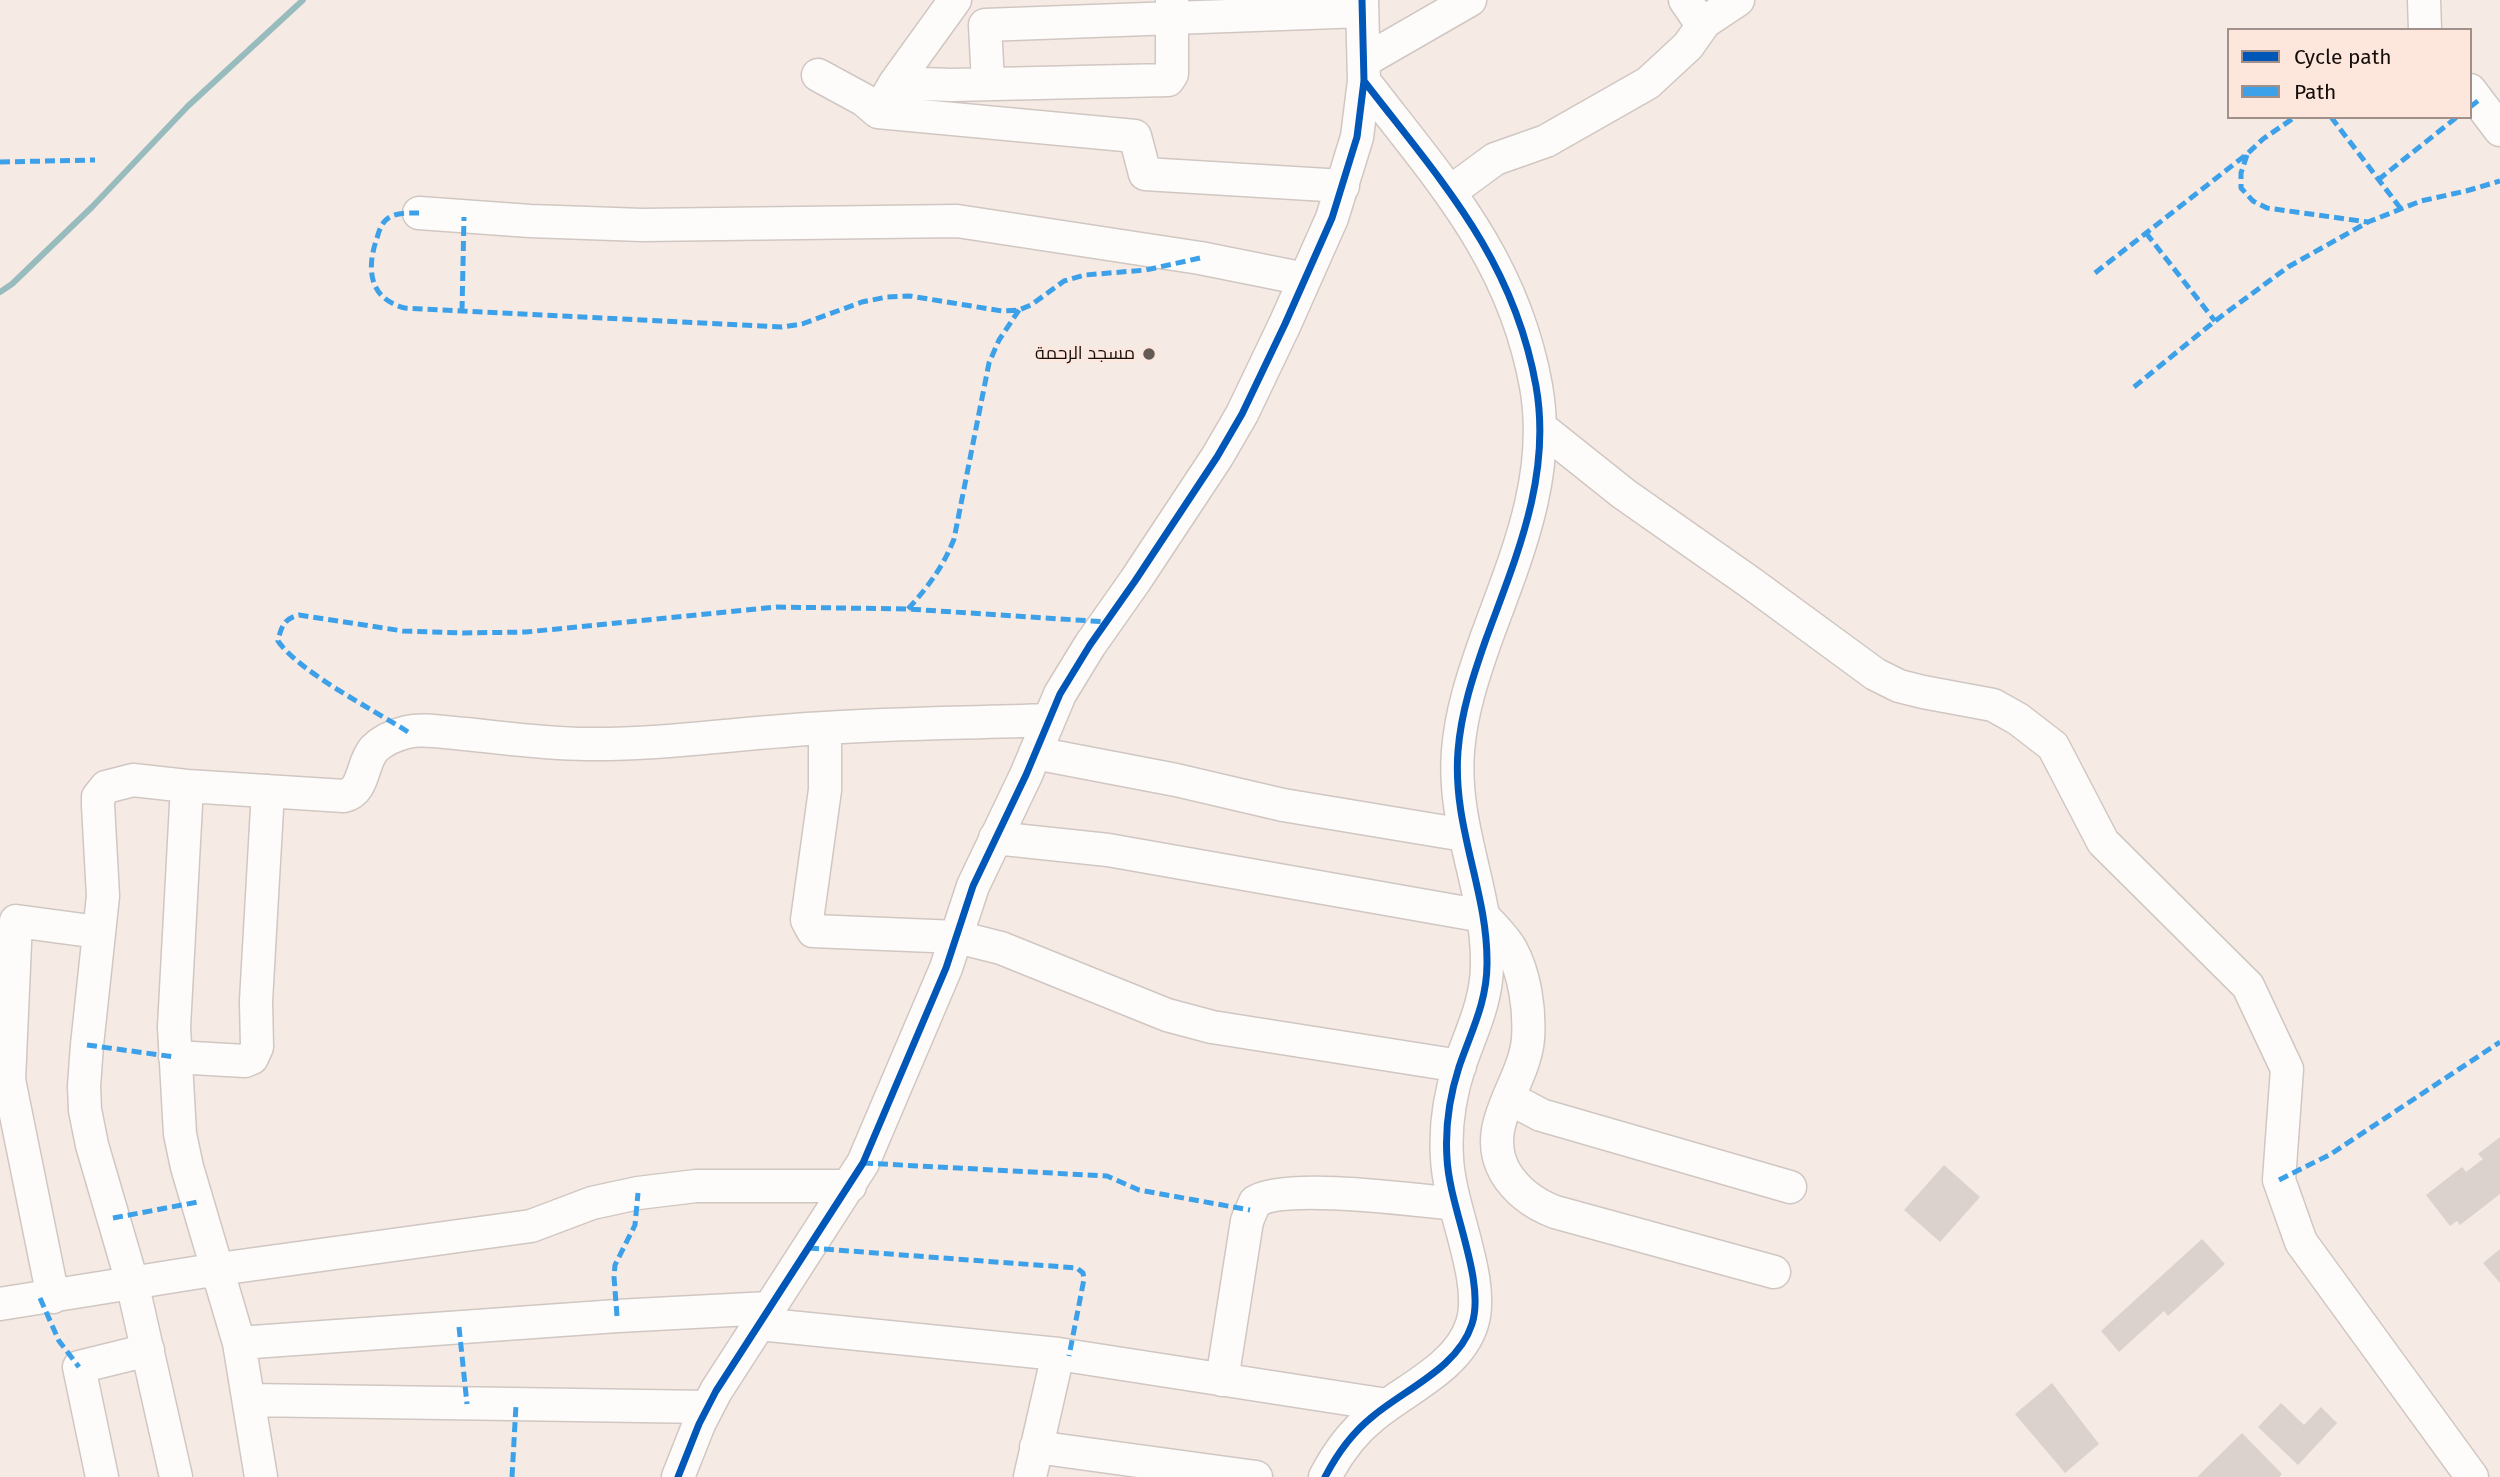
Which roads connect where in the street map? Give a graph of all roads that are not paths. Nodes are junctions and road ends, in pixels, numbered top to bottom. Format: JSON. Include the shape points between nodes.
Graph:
{"nodes":[{"id":1,"x":955,"y":0,"type":"edge"},
{"id":2,"x":1470,"y":0,"type":"edge"},
{"id":3,"x":1738,"y":0,"type":"edge"},
{"id":4,"x":2424,"y":0,"type":"edge"},
{"id":5,"x":1362,"y":5,"type":"edge"},
{"id":6,"x":1172,"y":9,"type":"edge"},
{"id":7,"x":1695,"y":11,"type":"edge"},
{"id":8,"x":983,"y":12,"type":"edge"},
{"id":9,"x":2425,"y":28,"type":"edge"},
{"id":10,"x":1364,"y":71,"type":"junction"},
{"id":11,"x":818,"y":75,"type":"dead end"},
{"id":12,"x":895,"y":83,"type":"junction"},
{"id":13,"x":988,"y":83,"type":"junction"},
{"id":14,"x":2472,"y":93,"type":"edge"},
{"id":15,"x":878,"y":112,"type":"junction"},
{"id":16,"x":2500,"y":130,"type":"edge"},
{"id":17,"x":1343,"y":186,"type":"junction"},
{"id":18,"x":1450,"y":192,"type":"junction"},
{"id":19,"x":419,"y":213,"type":"dead end"},
{"id":20,"x":1305,"y":279,"type":"junction"},
{"id":21,"x":1541,"y":427,"type":"junction"},
{"id":22,"x":1048,"y":720,"type":"junction"},
{"id":23,"x":825,"y":728,"type":"junction"},
{"id":24,"x":1035,"y":753,"type":"junction"},
{"id":25,"x":187,"y":786,"type":"junction"},
{"id":26,"x":268,"y":791,"type":"junction"},
{"id":27,"x":1464,"y":835,"type":"junction"},
{"id":28,"x":995,"y":838,"type":"junction"},
{"id":29,"x":1483,"y":916,"type":"junction"},
{"id":30,"x":97,"y":932,"type":"junction"},
{"id":31,"x":957,"y":937,"type":"junction"},
{"id":32,"x":175,"y":1057,"type":"junction"},
{"id":33,"x":1460,"y":1066,"type":"junction"},
{"id":34,"x":1509,"y":1098,"type":"junction"},
{"id":35,"x":850,"y":1186,"type":"junction"},
{"id":36,"x":1790,"y":1187,"type":"dead end"},
{"id":37,"x":1455,"y":1204,"type":"junction"},
{"id":38,"x":219,"y":1269,"type":"junction"},
{"id":39,"x":1774,"y":1272,"type":"dead end"},
{"id":40,"x":132,"y":1283,"type":"junction"},
{"id":41,"x":53,"y":1297,"type":"junction"},
{"id":42,"x":0,"y":1304,"type":"edge"},
{"id":43,"x":764,"y":1316,"type":"junction"},
{"id":44,"x":239,"y":1343,"type":"junction"},
{"id":45,"x":148,"y":1350,"type":"junction"},
{"id":46,"x":1058,"y":1354,"type":"junction"},
{"id":47,"x":1222,"y":1380,"type":"junction"},
{"id":48,"x":249,"y":1400,"type":"junction"},
{"id":49,"x":1387,"y":1405,"type":"junction"},
{"id":50,"x":707,"y":1407,"type":"junction"},
{"id":51,"x":1036,"y":1447,"type":"junction"},
{"id":52,"x":689,"y":1476,"type":"edge"},
{"id":53,"x":102,"y":1477,"type":"edge"},
{"id":54,"x":176,"y":1477,"type":"edge"},
{"id":55,"x":261,"y":1477,"type":"edge"},
{"id":56,"x":1030,"y":1477,"type":"edge"},
{"id":57,"x":1256,"y":1477,"type":"edge"},
{"id":58,"x":1325,"y":1477,"type":"edge"},
{"id":59,"x":2472,"y":1477,"type":"edge"}],
"edges":[{"from":1,"to":12,"type":"street"},
{"from":2,"to":10,"type":"street"},
{"from":3,"to":7,"type":"street","via":[[1715,18]]},
{"from":4,"to":9,"type":"street"},
{"from":5,"to":6,"type":"street"},
{"from":5,"to":10,"type":"street"},
{"from":6,"to":8,"type":"street"},
{"from":6,"to":13,"type":"street","via":[[1172,74],[1168,80]]},
{"from":7,"to":18,"type":"street","via":[[1688,46],[1647,83],[1546,141],[1495,159]]},
{"from":8,"to":13,"type":"street"},
{"from":10,"to":17,"type":"street","via":[[1357,138]]},
{"from":10,"to":18,"type":"street"},
{"from":11,"to":15,"type":"street"},
{"from":12,"to":13,"type":"street"},
{"from":12,"to":15,"type":"street"},
{"from":14,"to":16,"type":"street"},
{"from":15,"to":17,"type":"street","via":[[1135,136],[1145,174]]},
{"from":17,"to":20,"type":"street"},
{"from":18,"to":21,"type":"street","via":[[1506,286],[1530,355]]},
{"from":19,"to":20,"type":"street","via":[[642,225],[957,221]]},
{"from":20,"to":22,"type":"street","via":[[1264,370],[1217,457],[1074,669]]},
{"from":21,"to":27,"type":"street","via":[[1527,525],[1475,670],[1461,724],[1457,780]]},
{"from":21,"to":59,"type":"street","via":[[1624,494],[1875,674],[1923,692],[1993,705],[2053,747],[2103,842],[2248,986],[2287,1069],[2279,1180],[2301,1242]]},
{"from":22,"to":23,"type":"street"},
{"from":22,"to":24,"type":"street"},
{"from":23,"to":26,"type":"street","via":[[587,744],[408,732],[374,750],[351,794]]},
{"from":23,"to":31,"type":"street","via":[[825,790],[809,926],[818,933]]},
{"from":24,"to":27,"type":"street","via":[[1283,805]]},
{"from":24,"to":28,"type":"street"},
{"from":25,"to":26,"type":"street"},
{"from":25,"to":30,"type":"street","via":[[146,780],[113,784],[98,797],[103,896]]},
{"from":25,"to":32,"type":"street"},
{"from":26,"to":32,"type":"street","via":[[257,1050],[245,1061]]},
{"from":27,"to":29,"type":"street"},
{"from":28,"to":29,"type":"street","via":[[1108,850]]},
{"from":28,"to":31,"type":"street"},
{"from":29,"to":33,"type":"street","via":[[1488,967],[1485,993]]},
{"from":29,"to":34,"type":"street","via":[[1511,950],[1524,989],[1528,1039]]},
{"from":30,"to":40,"type":"street","via":[[85,1110]]},
{"from":30,"to":41,"type":"street","via":[[16,920],[9,1080]]},
{"from":31,"to":33,"type":"street","via":[[1001,948],[1144,1006],[1212,1027]]},
{"from":31,"to":35,"type":"street"},
{"from":32,"to":38,"type":"street","via":[[180,1134]]},
{"from":33,"to":37,"type":"street","via":[[1447,1136]]},
{"from":34,"to":36,"type":"street","via":[[1541,1115]]},
{"from":34,"to":39,"type":"street","via":[[1499,1123],[1496,1149],[1508,1177],[1528,1198],[1555,1212]]},
{"from":35,"to":38,"type":"street","via":[[696,1185],[592,1203],[531,1226]]},
{"from":35,"to":43,"type":"street"},
{"from":37,"to":47,"type":"street","via":[[1318,1193],[1272,1196],[1255,1202],[1247,1221]]},
{"from":37,"to":49,"type":"street","via":[[1475,1288],[1471,1326],[1451,1358]]},
{"from":38,"to":40,"type":"street"},
{"from":38,"to":44,"type":"street"},
{"from":40,"to":41,"type":"street"},
{"from":40,"to":45,"type":"street"},
{"from":41,"to":42,"type":"street"},
{"from":43,"to":44,"type":"street","via":[[617,1316]]},
{"from":43,"to":46,"type":"street"},
{"from":43,"to":50,"type":"street"},
{"from":44,"to":48,"type":"street"},
{"from":45,"to":53,"type":"street","via":[[79,1367]]},
{"from":45,"to":54,"type":"street"},
{"from":46,"to":47,"type":"street"},
{"from":46,"to":51,"type":"street"},
{"from":47,"to":49,"type":"street"},
{"from":48,"to":50,"type":"street"},
{"from":48,"to":55,"type":"street"},
{"from":49,"to":58,"type":"street","via":[[1356,1431]]},
{"from":50,"to":52,"type":"street"},
{"from":51,"to":56,"type":"street"},
{"from":51,"to":57,"type":"street"}]}
